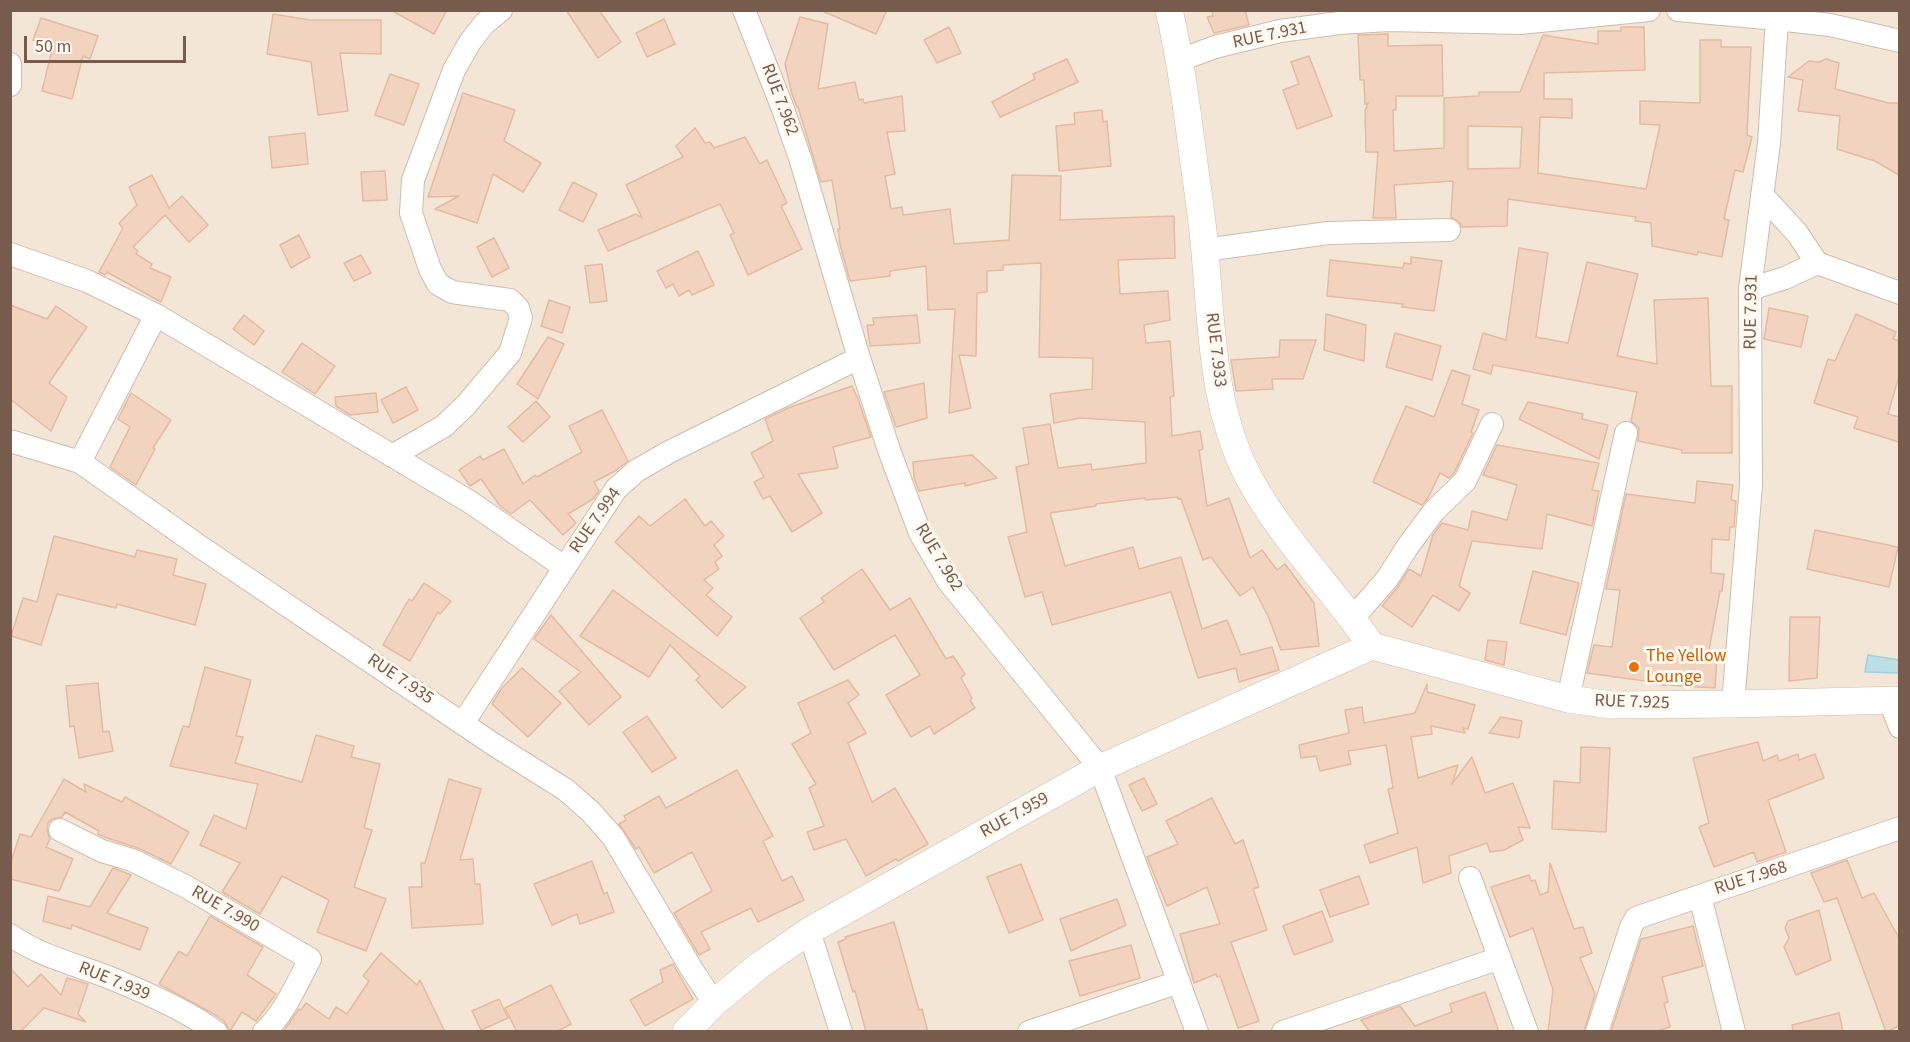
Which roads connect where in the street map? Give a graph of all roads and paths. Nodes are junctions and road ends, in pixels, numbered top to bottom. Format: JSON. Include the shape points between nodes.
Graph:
{"nodes":[{"id":1,"x":501,"y":10,"type":"edge"},
{"id":2,"x":744,"y":10,"type":"edge"},
{"id":3,"x":1169,"y":10,"type":"edge"},
{"id":4,"x":1648,"y":10,"type":"edge"},
{"id":5,"x":1678,"y":10,"type":"edge"},
{"id":6,"x":1573,"y":14,"type":"edge"},
{"id":7,"x":1777,"y":19,"type":"junction"},
{"id":8,"x":1899,"y":41,"type":"edge"},
{"id":9,"x":1180,"y":60,"type":"junction"},
{"id":10,"x":10,"y":64,"type":"edge"},
{"id":11,"x":10,"y":85,"type":"edge"},
{"id":12,"x":1762,"y":195,"type":"junction"},
{"id":13,"x":1449,"y":231,"type":"dead end"},
{"id":14,"x":1205,"y":250,"type":"junction"},
{"id":15,"x":10,"y":254,"type":"edge"},
{"id":16,"x":1817,"y":263,"type":"junction"},
{"id":17,"x":1750,"y":289,"type":"junction"},
{"id":18,"x":1899,"y":293,"type":"edge"},
{"id":19,"x":156,"y":315,"type":"junction"},
{"id":20,"x":859,"y":358,"type":"junction"},
{"id":21,"x":1492,"y":424,"type":"dead end"},
{"id":22,"x":1626,"y":433,"type":"dead end"},
{"id":23,"x":10,"y":441,"type":"edge"},
{"id":24,"x":392,"y":456,"type":"junction"},
{"id":25,"x":80,"y":462,"type":"junction"},
{"id":26,"x":564,"y":567,"type":"junction"},
{"id":27,"x":1353,"y":618,"type":"junction"},
{"id":28,"x":1372,"y":646,"type":"junction"},
{"id":29,"x":1568,"y":699,"type":"junction"},
{"id":30,"x":1894,"y":699,"type":"edge"},
{"id":31,"x":1733,"y":704,"type":"junction"},
{"id":32,"x":463,"y":723,"type":"junction"},
{"id":33,"x":1899,"y":728,"type":"edge"},
{"id":34,"x":1100,"y":768,"type":"junction"},
{"id":35,"x":1899,"y":828,"type":"edge"},
{"id":36,"x":60,"y":830,"type":"dead end"},
{"id":37,"x":1470,"y":878,"type":"dead end"},
{"id":38,"x":1700,"y":896,"type":"junction"},
{"id":39,"x":809,"y":931,"type":"junction"},
{"id":40,"x":10,"y":935,"type":"edge"},
{"id":41,"x":1500,"y":958,"type":"junction"},
{"id":42,"x":1179,"y":982,"type":"junction"},
{"id":43,"x":714,"y":1003,"type":"junction"},
{"id":44,"x":216,"y":1032,"type":"edge"},
{"id":45,"x":264,"y":1032,"type":"edge"},
{"id":46,"x":686,"y":1032,"type":"edge"},
{"id":47,"x":841,"y":1032,"type":"edge"},
{"id":48,"x":1029,"y":1032,"type":"edge"},
{"id":49,"x":1197,"y":1032,"type":"edge"},
{"id":50,"x":1283,"y":1032,"type":"edge"},
{"id":51,"x":1527,"y":1032,"type":"edge"},
{"id":52,"x":1598,"y":1032,"type":"edge"},
{"id":53,"x":1734,"y":1032,"type":"edge"}],
"edges":[{"from":1,"to":24,"type":"street","via":[[484,24],[454,70],[413,180],[411,213],[438,284],[452,292],[510,300],[521,318],[510,352],[466,405],[444,426]]},
{"from":2,"to":20,"type":"street","name":"RUE 7.962","via":[[801,161]]},
{"from":3,"to":9,"type":"street","name":"RUE 7.933"},
{"from":4,"to":6,"type":"street","name":"RUE 7.931"},
{"from":5,"to":7,"type":"street"},
{"from":6,"to":9,"type":"street","name":"RUE 7.931","via":[[1520,23],[1339,23],[1280,31]]},
{"from":7,"to":8,"type":"street","via":[[1830,25]]},
{"from":7,"to":12,"type":"street","name":"RUE 7.931"},
{"from":9,"to":14,"type":"street","name":"RUE 7.933"},
{"from":10,"to":11,"type":"street"},
{"from":12,"to":16,"type":"street","via":[[1797,233]]},
{"from":12,"to":17,"type":"street","name":"RUE 7.931"},
{"from":13,"to":14,"type":"street","via":[[1328,232]]},
{"from":14,"to":27,"type":"street","name":"RUE 7.933","via":[[1213,362],[1226,423],[1249,478],[1286,534]]},
{"from":15,"to":19,"type":"street","via":[[87,281]]},
{"from":16,"to":17,"type":"street"},
{"from":16,"to":18,"type":"street"},
{"from":17,"to":31,"type":"street","name":"RUE 7.931","via":[[1751,485]]},
{"from":19,"to":24,"type":"street"},
{"from":19,"to":25,"type":"street"},
{"from":20,"to":26,"type":"street","name":"RUE 7.994","via":[[636,471],[616,489]]},
{"from":20,"to":34,"type":"street","name":"RUE 7.962","via":[[920,533],[948,581]]},
{"from":21,"to":27,"type":"street","via":[[1465,481],[1434,511],[1387,579]]},
{"from":22,"to":29,"type":"street"},
{"from":23,"to":25,"type":"street","name":"RUE 7.935"},
{"from":24,"to":26,"type":"street","via":[[470,502]]},
{"from":25,"to":32,"type":"street","name":"RUE 7.935"},
{"from":26,"to":32,"type":"street","name":"RUE 7.994"},
{"from":27,"to":28,"type":"street","name":"RUE 7.933"},
{"from":28,"to":29,"type":"street","name":"RUE 7.925"},
{"from":28,"to":34,"type":"street","name":"RUE 7.959"},
{"from":29,"to":31,"type":"street","name":"RUE 7.925","via":[[1612,705]]},
{"from":30,"to":31,"type":"street","name":"RUE 7.925"},
{"from":30,"to":33,"type":"street"},
{"from":32,"to":43,"type":"street","name":"RUE 7.935","via":[[566,790],[598,820],[613,837]]},
{"from":34,"to":39,"type":"street","name":"RUE 7.959"},
{"from":34,"to":42,"type":"street","name":"RUE 7.962"},
{"from":35,"to":38,"type":"street","name":"RUE 7.968"},
{"from":36,"to":45,"type":"street","name":"RUE 7.990","via":[[185,886],[310,959]]},
{"from":37,"to":41,"type":"street"},
{"from":38,"to":52,"type":"street","via":[[1636,918]]},
{"from":38,"to":53,"type":"street","name":"RUE 7.968"},
{"from":39,"to":43,"type":"street","name":"RUE 7.959"},
{"from":39,"to":47,"type":"street"},
{"from":40,"to":44,"type":"street","name":"RUE 7.939","via":[[27,947],[153,998]]},
{"from":41,"to":50,"type":"street"},
{"from":41,"to":51,"type":"street"},
{"from":42,"to":48,"type":"street"},
{"from":42,"to":49,"type":"street","name":"RUE 7.962"},
{"from":43,"to":46,"type":"street","name":"RUE 7.959"}]}
